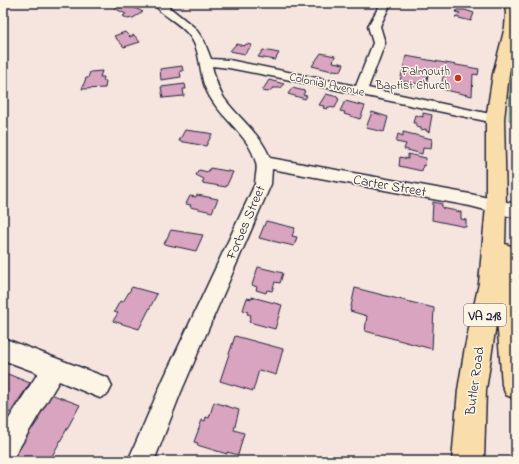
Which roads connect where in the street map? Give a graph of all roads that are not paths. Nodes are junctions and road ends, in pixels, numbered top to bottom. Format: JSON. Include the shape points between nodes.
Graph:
{"nodes":[{"id":1,"x":158,"y":3,"type":"edge"},
{"id":2,"x":386,"y":3,"type":"edge"},
{"id":3,"x":511,"y":3,"type":"edge"},
{"id":4,"x":205,"y":62,"type":"junction"},
{"id":5,"x":360,"y":91,"type":"junction"},
{"id":6,"x":495,"y":119,"type":"junction"},
{"id":7,"x":264,"y":162,"type":"junction"},
{"id":8,"x":506,"y":209,"type":"edge"},
{"id":9,"x":3,"y":350,"type":"edge"},
{"id":10,"x":54,"y":368,"type":"junction"},
{"id":11,"x":516,"y":385,"type":"edge"},
{"id":12,"x":100,"y":386,"type":"dead end"},
{"id":13,"x":3,"y":451,"type":"edge"},
{"id":14,"x":141,"y":461,"type":"edge"},
{"id":15,"x":468,"y":461,"type":"edge"}],
"edges":[{"from":1,"to":4,"type":"street","via":[[196,36]]},
{"from":2,"to":5,"type":"street","via":[[374,26],[379,43]]},
{"from":3,"to":6,"type":"main road","name":"Butler Road","number":"VA 218","via":[[512,27],[501,74]]},
{"from":4,"to":5,"type":"street","name":"Colonial Avenue","via":[[229,64]]},
{"from":4,"to":7,"type":"street","via":[[212,88],[218,99],[259,150]]},
{"from":5,"to":6,"type":"street","name":"Colonial Avenue"},
{"from":6,"to":8,"type":"main road","name":"Butler Road","number":"VA 218"},
{"from":7,"to":8,"type":"street","name":"Carter Street"},
{"from":7,"to":14,"type":"street","name":"Forbes Street","via":[[262,184]]},
{"from":8,"to":11,"type":"main road","name":"Butler Road","number":"VA 218","via":[[507,289]]},
{"from":8,"to":15,"type":"main road","name":"Butler Road","number":"VA 218","via":[[478,347],[472,390]]},
{"from":9,"to":10,"type":"street"},
{"from":10,"to":12,"type":"street"},
{"from":10,"to":13,"type":"street"}]}
